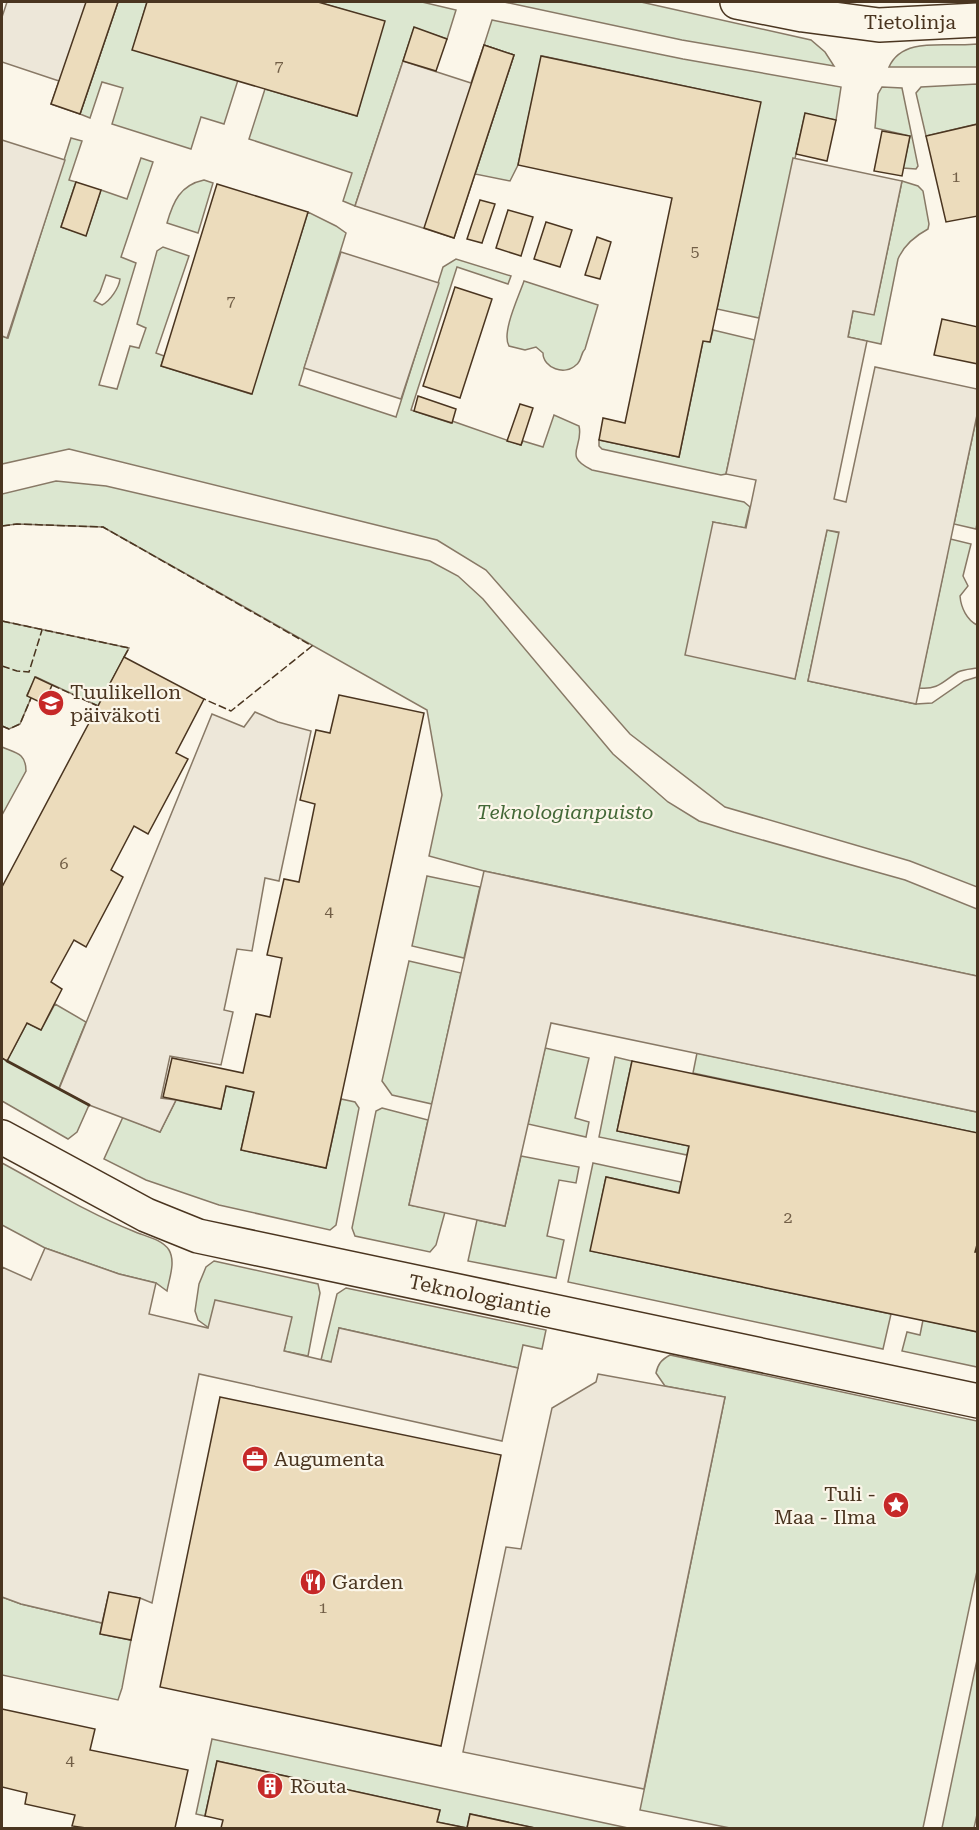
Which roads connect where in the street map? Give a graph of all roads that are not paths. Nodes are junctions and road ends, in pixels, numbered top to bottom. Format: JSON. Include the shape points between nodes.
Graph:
{"nodes":[{"id":1,"x":737,"y":2,"type":"edge"},
{"id":2,"x":978,"y":20,"type":"edge"},
{"id":3,"x":2,"y":1137,"type":"edge"},
{"id":4,"x":978,"y":1401,"type":"edge"}],
"edges":[{"from":1,"to":2,"type":"street","name":"Tietolinja","via":[[879,25]]},
{"from":3,"to":4,"type":"street","name":"Teknologiantie","via":[[146,1215],[198,1236]]}]}
